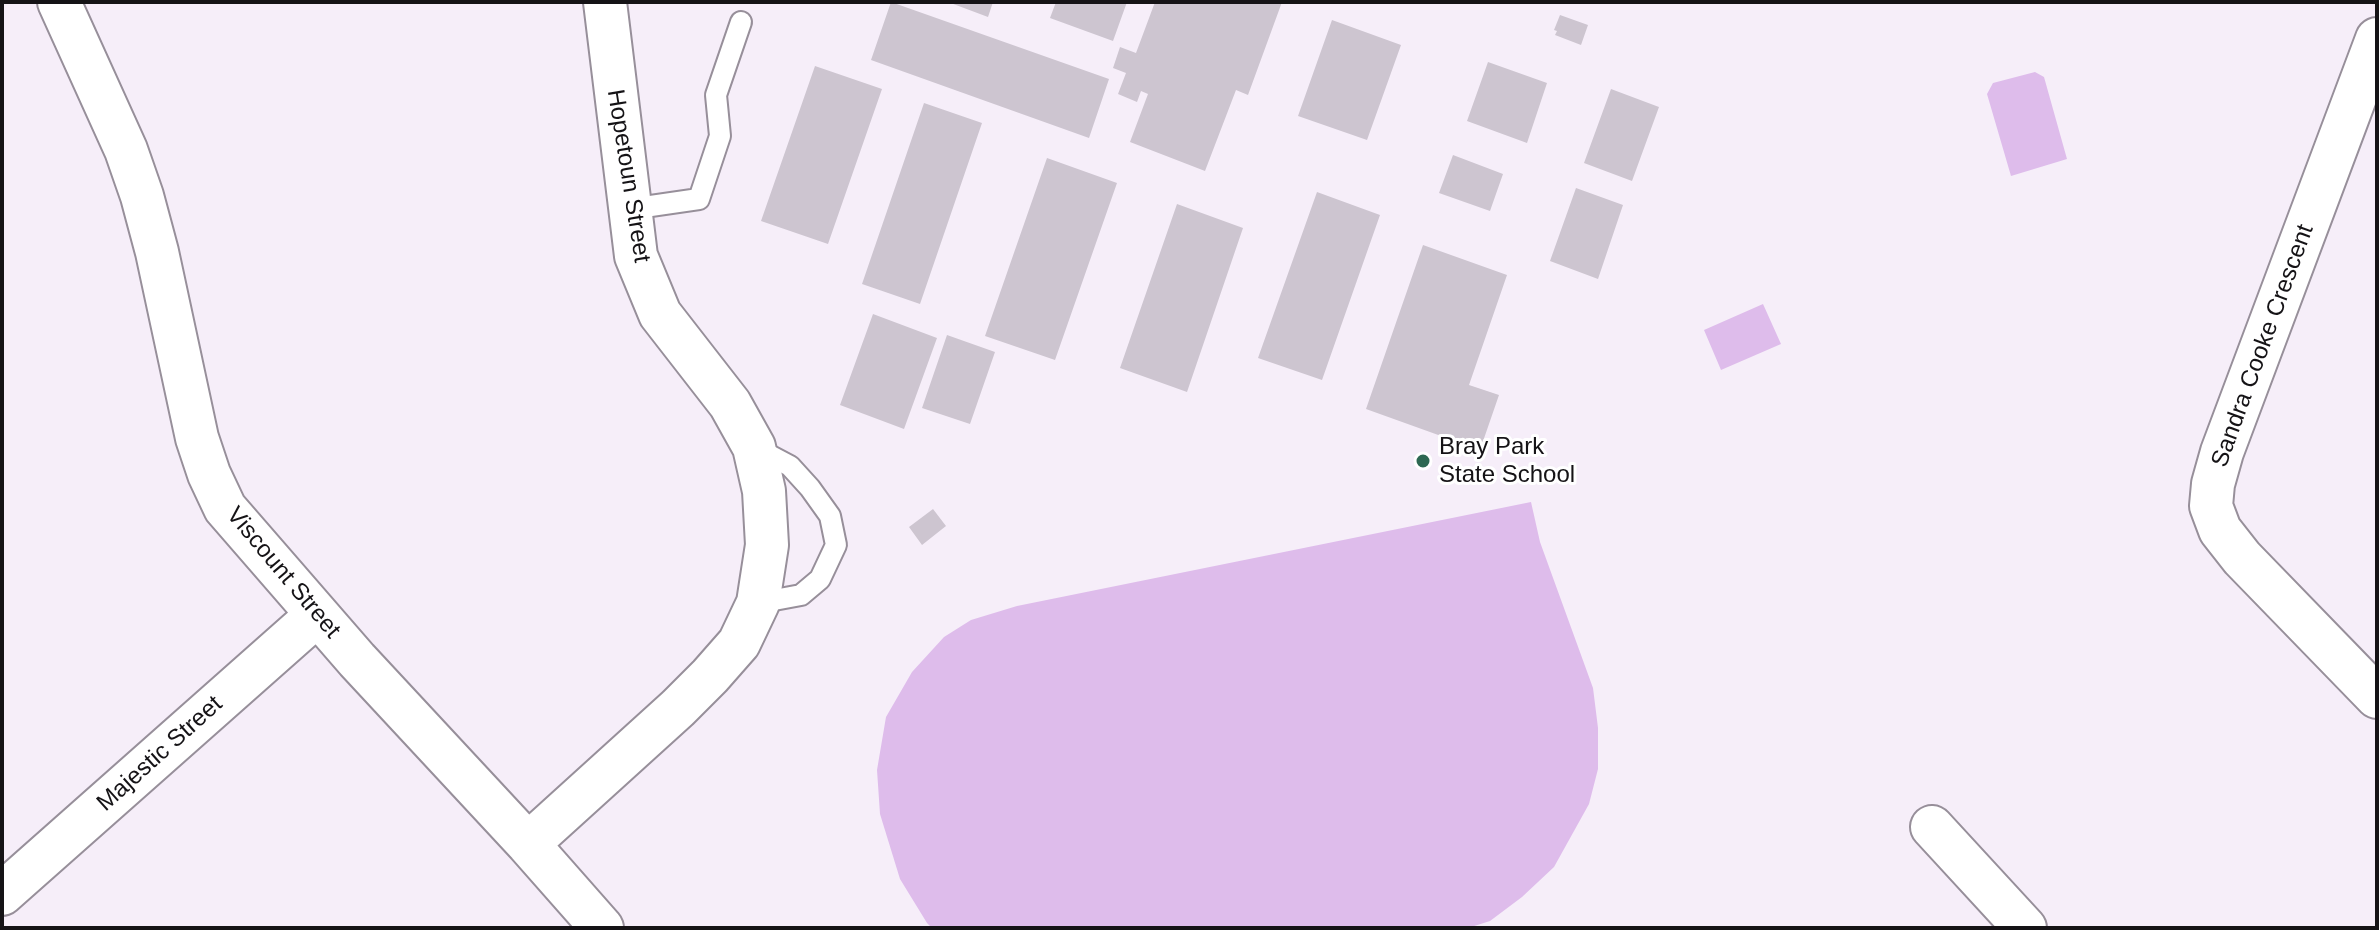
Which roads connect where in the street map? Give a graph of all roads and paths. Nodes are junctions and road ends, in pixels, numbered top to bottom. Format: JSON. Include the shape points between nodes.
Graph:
{"nodes":[{"id":1,"x":59,"y":2,"type":"edge"},
{"id":2,"x":605,"y":2,"type":"edge"},
{"id":3,"x":741,"y":22,"type":"dead end"},
{"id":4,"x":2377,"y":39,"type":"edge"},
{"id":5,"x":630,"y":209,"type":"junction"},
{"id":6,"x":754,"y":447,"type":"junction"},
{"id":7,"x":758,"y":603,"type":"junction"},
{"id":8,"x":317,"y":615,"type":"junction"},
{"id":9,"x":2377,"y":697,"type":"edge"},
{"id":10,"x":1932,"y":827,"type":"dead end"},
{"id":11,"x":528,"y":844,"type":"junction"},
{"id":12,"x":2,"y":894,"type":"edge"},
{"id":13,"x":602,"y":928,"type":"edge"},
{"id":14,"x":2025,"y":928,"type":"edge"}],
"edges":[{"from":1,"to":8,"type":"street","name":"Viscount Street","via":[[142,196],[209,474],[225,508]]},
{"from":2,"to":5,"type":"street","name":"Hopetoun Street"},
{"from":3,"to":5,"type":"lane","via":[[716,95],[720,136],[699,199]]},
{"from":4,"to":9,"type":"street","name":"Sandra Cooke Crescent","via":[[2222,452],[2211,506],[2220,530],[2242,558]]},
{"from":5,"to":6,"type":"street","name":"Hopetoun Street","via":[[636,256],[660,314],[730,404]]},
{"from":6,"to":7,"type":"street","name":"Hopetoun Street","via":[[764,491],[767,545]]},
{"from":6,"to":7,"type":"lane","via":[[790,466],[810,488],[830,516],[836,545],[820,579],[801,595]]},
{"from":7,"to":11,"type":"street","name":"Hopetoun Street","via":[[739,643],[710,676]]},
{"from":8,"to":11,"type":"street","name":"Viscount Street"},
{"from":8,"to":12,"type":"street","name":"Majestic Street"},
{"from":10,"to":14,"type":"street"},
{"from":11,"to":13,"type":"street","name":"Viscount Street"}]}
